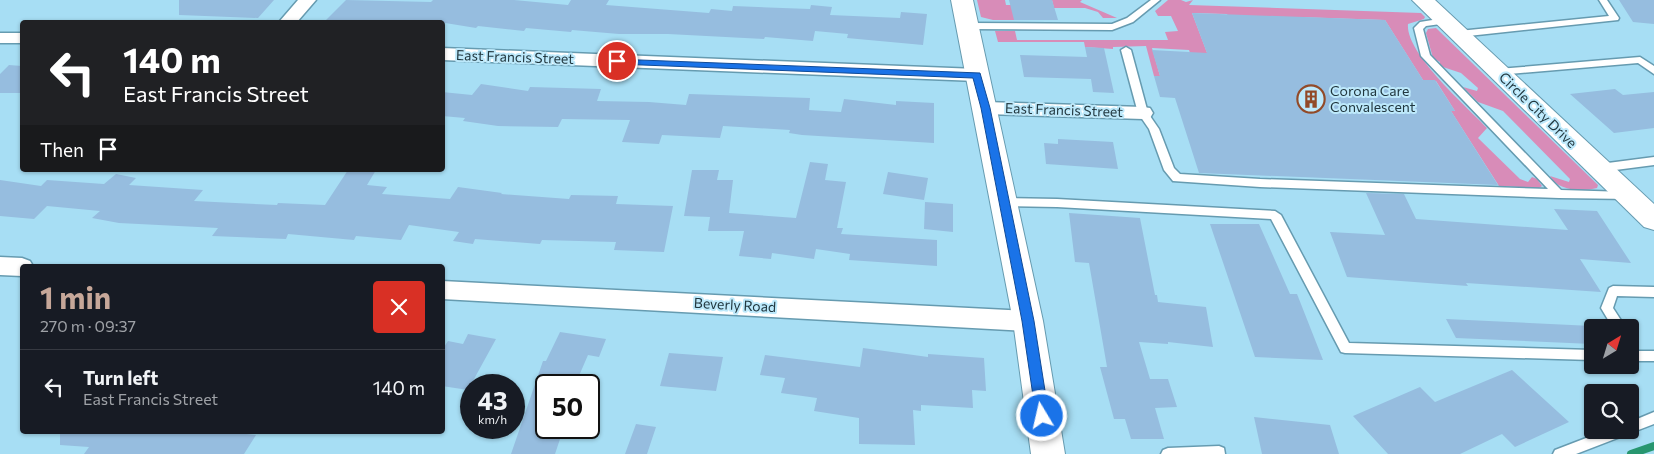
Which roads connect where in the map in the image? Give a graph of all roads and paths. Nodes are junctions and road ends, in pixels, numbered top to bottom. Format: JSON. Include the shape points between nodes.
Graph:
{"nodes":[{"id":1,"x":307,"y":0,"type":"edge"},
{"id":2,"x":962,"y":0,"type":"edge"},
{"id":3,"x":1156,"y":0,"type":"edge"},
{"id":4,"x":1423,"y":0,"type":"edge"},
{"id":5,"x":1603,"y":0,"type":"edge"},
{"id":6,"x":290,"y":20,"type":"edge"},
{"id":7,"x":968,"y":26,"type":"junction"},
{"id":8,"x":1452,"y":28,"type":"junction"},
{"id":9,"x":0,"y":38,"type":"edge"},
{"id":10,"x":20,"y":38,"type":"edge"},
{"id":11,"x":1126,"y":50,"type":"dead end"},
{"id":12,"x":445,"y":54,"type":"edge"},
{"id":13,"x":1654,"y":71,"type":"edge"},
{"id":14,"x":1498,"y":72,"type":"junction"},
{"id":15,"x":977,"y":75,"type":"junction"},
{"id":16,"x":986,"y":108,"type":"junction"},
{"id":17,"x":1143,"y":112,"type":"junction"},
{"id":18,"x":1654,"y":161,"type":"edge"},
{"id":19,"x":1600,"y":168,"type":"junction"},
{"id":20,"x":1558,"y":194,"type":"junction"},
{"id":21,"x":1629,"y":196,"type":"junction"},
{"id":22,"x":1004,"y":202,"type":"junction"},
{"id":23,"x":1654,"y":220,"type":"edge"},
{"id":24,"x":0,"y":266,"type":"edge"},
{"id":25,"x":20,"y":267,"type":"edge"},
{"id":26,"x":445,"y":290,"type":"edge"},
{"id":27,"x":1654,"y":292,"type":"edge"},
{"id":28,"x":1614,"y":319,"type":"edge"},
{"id":29,"x":1028,"y":321,"type":"junction"},
{"id":30,"x":1584,"y":355,"type":"edge"},
{"id":31,"x":1639,"y":356,"type":"edge"},
{"id":32,"x":1654,"y":356,"type":"edge"},
{"id":33,"x":1654,"y":418,"type":"edge"},
{"id":34,"x":1639,"y":424,"type":"edge"},
{"id":35,"x":1599,"y":439,"type":"edge"},
{"id":36,"x":1219,"y":452,"type":"dead end"},
{"id":37,"x":1048,"y":454,"type":"edge"},
{"id":38,"x":1168,"y":454,"type":"edge"},
{"id":39,"x":1560,"y":454,"type":"edge"}],
"edges":[{"from":1,"to":6,"type":"street"},
{"from":2,"to":7,"type":"main road"},
{"from":3,"to":7,"type":"lane","via":[[1123,26]]},
{"from":4,"to":8,"type":"main road","name":"Circle City Drive"},
{"from":5,"to":8,"type":"lane","via":[[1615,18]]},
{"from":7,"to":15,"type":"main road"},
{"from":8,"to":14,"type":"main road","name":"Circle City Drive"},
{"from":8,"to":20,"type":"lane","via":[[1423,24],[1418,28],[1426,56]]},
{"from":9,"to":10,"type":"street"},
{"from":11,"to":17,"type":"lane"},
{"from":12,"to":15,"type":"street","name":"East Francis Street"},
{"from":13,"to":14,"type":"lane","via":[[1640,60]]},
{"from":14,"to":19,"type":"main road","name":"Circle City Drive"},
{"from":15,"to":16,"type":"main road"},
{"from":16,"to":17,"type":"street","name":"East Francis Street"},
{"from":16,"to":22,"type":"main road"},
{"from":17,"to":20,"type":"lane","via":[[1154,129],[1168,170],[1177,178]]},
{"from":18,"to":19,"type":"lane"},
{"from":19,"to":21,"type":"main road","name":"Circle City Drive"},
{"from":20,"to":21,"type":"lane"},
{"from":21,"to":23,"type":"main road","name":"Circle City Drive"},
{"from":22,"to":29,"type":"main road"},
{"from":22,"to":30,"type":"lane","via":[[1275,214],[1345,348]]},
{"from":24,"to":25,"type":"street"},
{"from":26,"to":29,"type":"street","name":"Beverly Road"},
{"from":27,"to":28,"type":"lane","via":[[1613,291],[1607,308]]},
{"from":29,"to":37,"type":"main road"},
{"from":31,"to":32,"type":"lane"},
{"from":33,"to":34,"type":"lane"},
{"from":35,"to":39,"type":"lane"},
{"from":36,"to":38,"type":"lane"}]}
